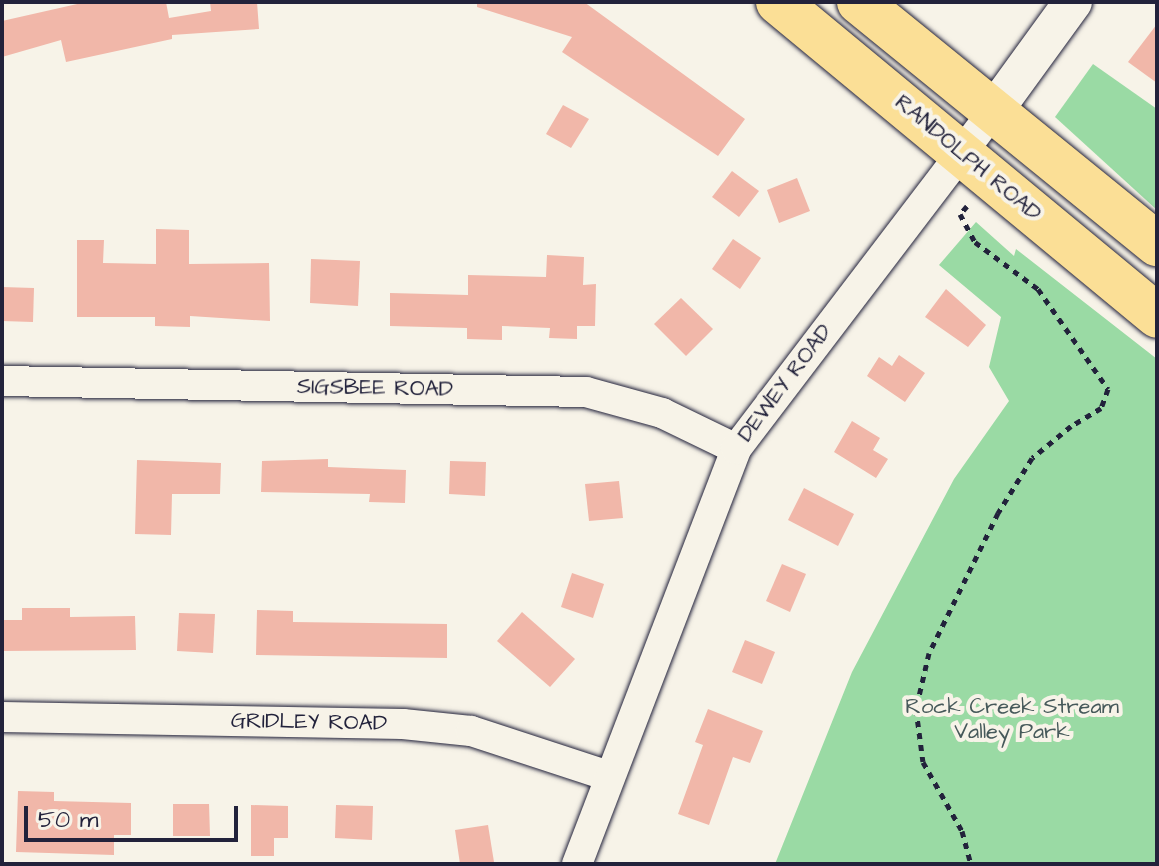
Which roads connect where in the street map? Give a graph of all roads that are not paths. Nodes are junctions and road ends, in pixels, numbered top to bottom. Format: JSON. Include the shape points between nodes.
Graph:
{"nodes":[{"id":1,"x":778,"y":2,"type":"edge"},
{"id":2,"x":859,"y":2,"type":"edge"},
{"id":3,"x":1073,"y":2,"type":"edge"},
{"id":4,"x":993,"y":112,"type":"junction"},
{"id":5,"x":958,"y":156,"type":"junction"},
{"id":6,"x":1157,"y":244,"type":"edge"},
{"id":7,"x":1157,"y":316,"type":"edge"},
{"id":8,"x":2,"y":381,"type":"edge"},
{"id":9,"x":736,"y":449,"type":"junction"},
{"id":10,"x":2,"y":717,"type":"edge"},
{"id":11,"x":609,"y":776,"type":"junction"},
{"id":12,"x":577,"y":864,"type":"edge"}],
"edges":[{"from":1,"to":5,"type":"main road","name":"RANDOLPH ROAD","via":[[912,110]]},
{"from":2,"to":4,"type":"main road"},
{"from":3,"to":4,"type":"street","name":"DEWEY ROAD"},
{"from":4,"to":5,"type":"street","name":"DEWEY ROAD"},
{"from":4,"to":6,"type":"main road"},
{"from":5,"to":7,"type":"main road","name":"RANDOLPH ROAD"},
{"from":5,"to":9,"type":"street","name":"DEWEY ROAD"},
{"from":8,"to":9,"type":"street","name":"SIGSBEE ROAD","via":[[586,392],[662,413]]},
{"from":9,"to":11,"type":"street","name":"DEWEY ROAD"},
{"from":10,"to":11,"type":"street","name":"GRIDLEY ROAD","via":[[403,724],[471,731]]},
{"from":11,"to":12,"type":"street","name":"DEWEY ROAD"}]}
